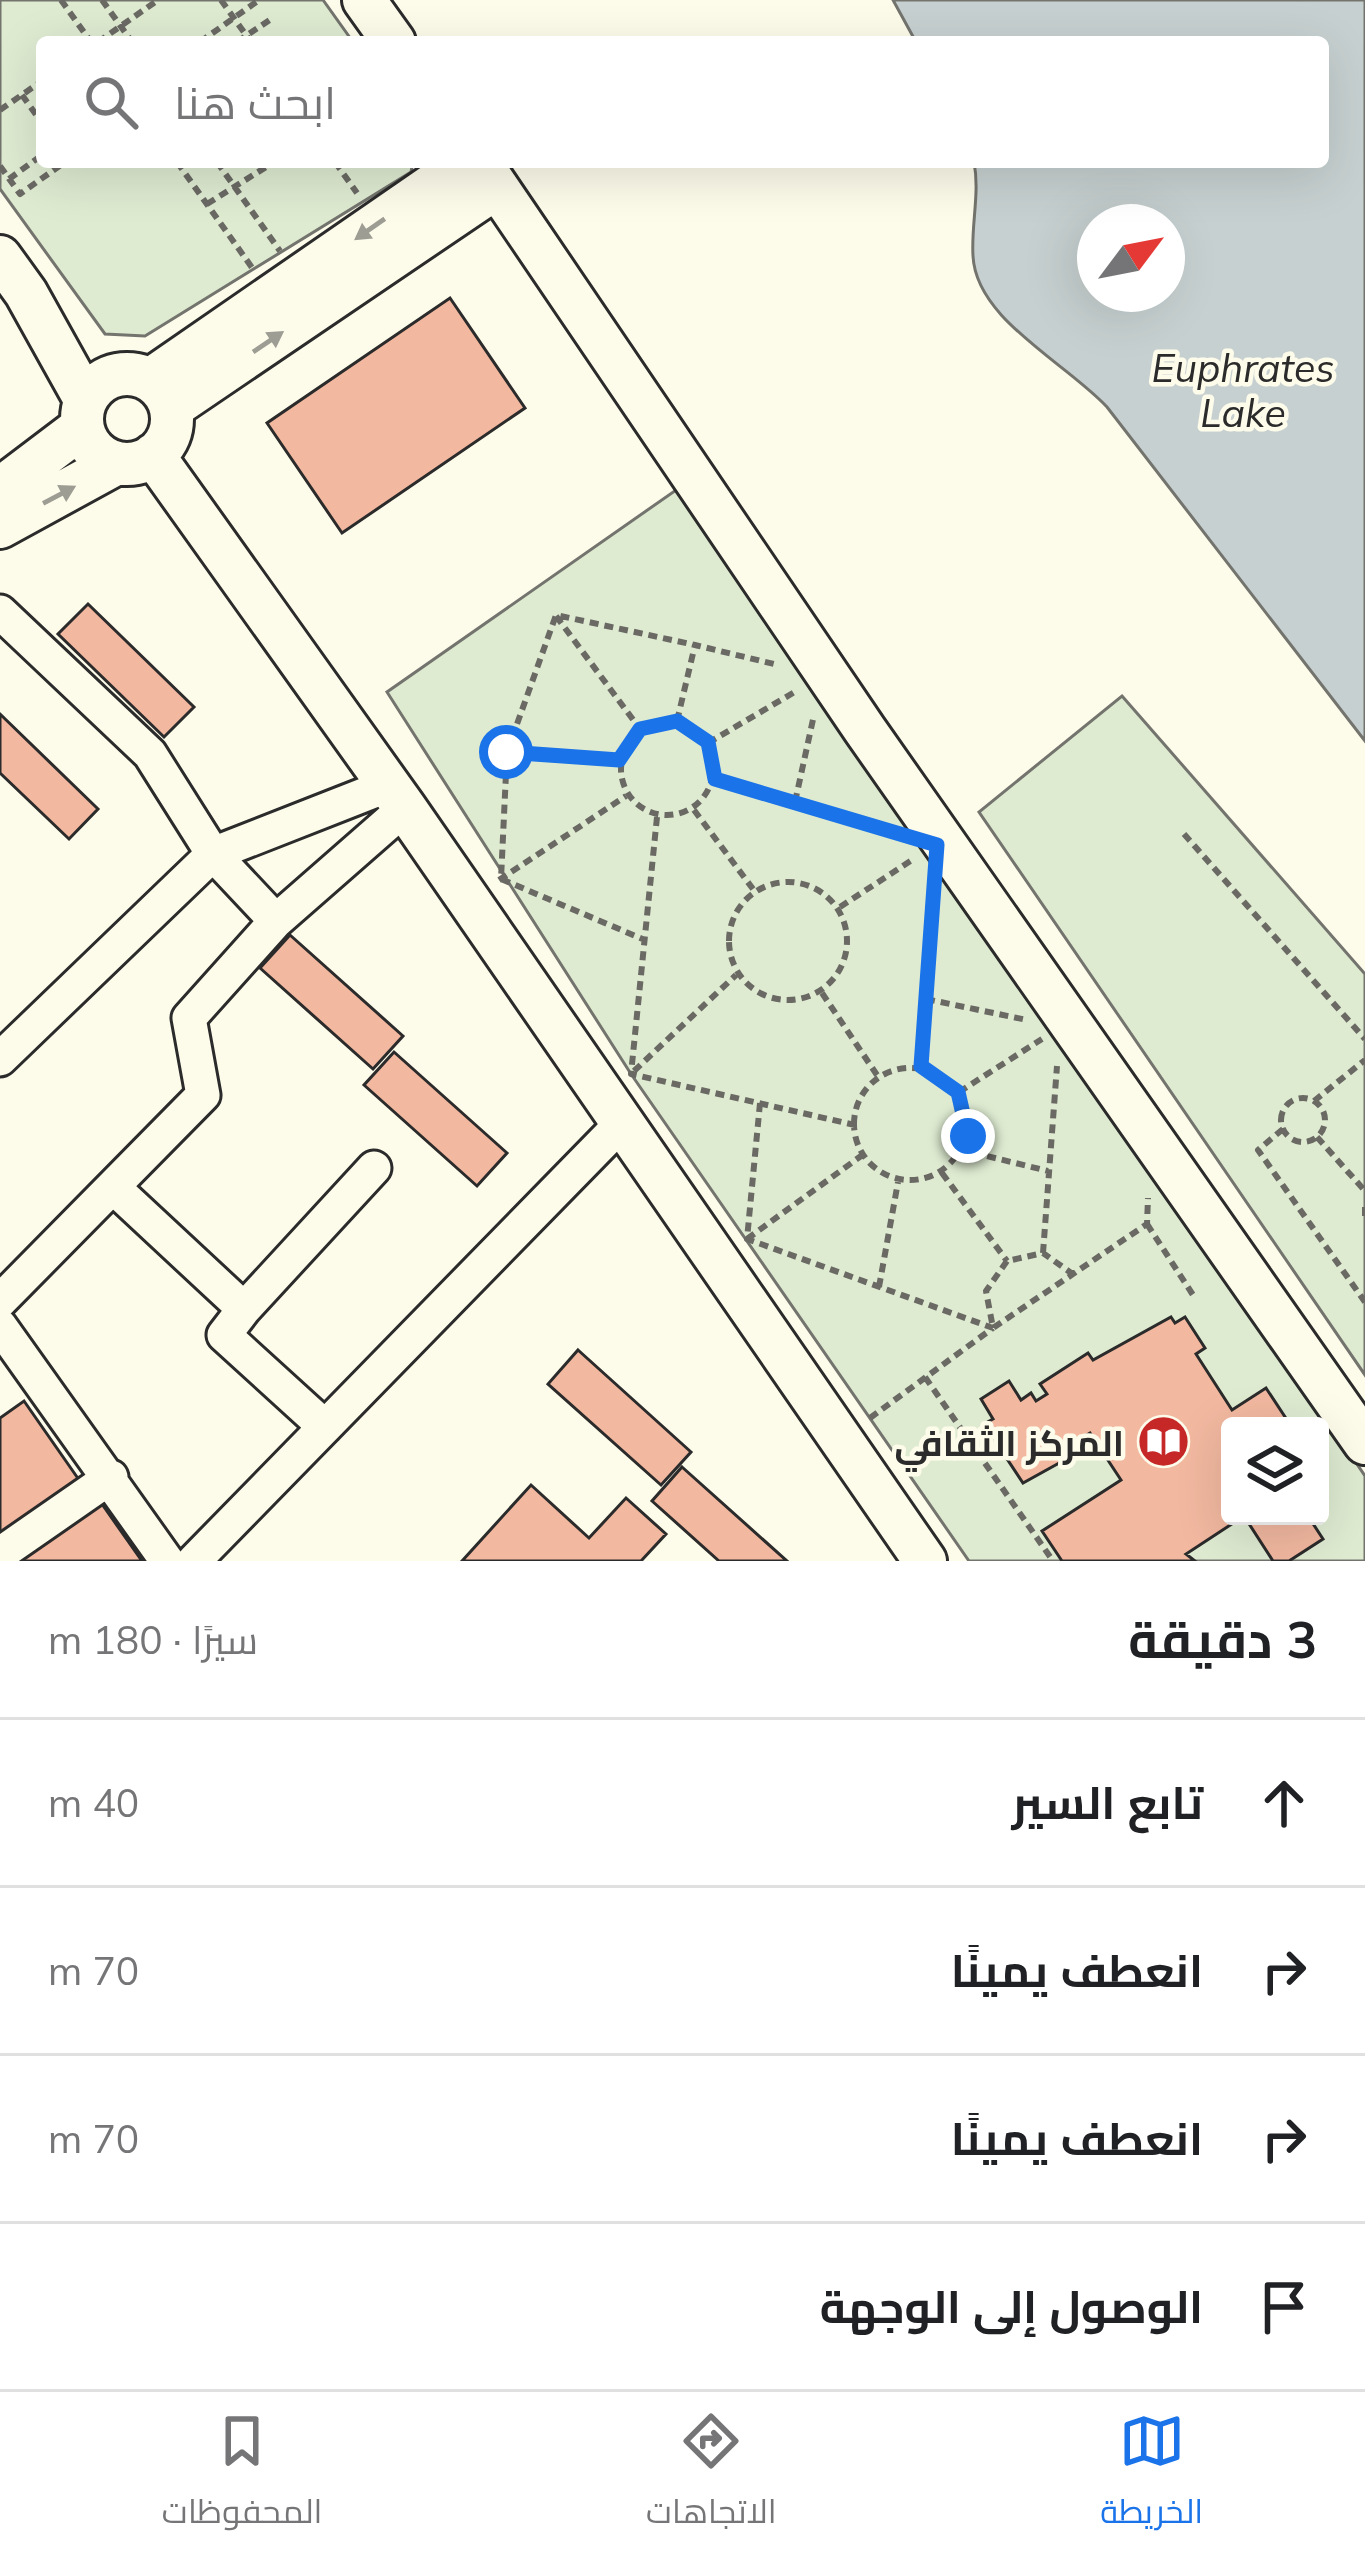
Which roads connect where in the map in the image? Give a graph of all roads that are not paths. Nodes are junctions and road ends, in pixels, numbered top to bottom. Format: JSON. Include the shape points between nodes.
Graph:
{"nodes":[{"id":1,"x":364,"y":0,"type":"edge"},
{"id":2,"x":390,"y":36,"type":"edge"},
{"id":3,"x":481,"y":170,"type":"edge"},
{"id":4,"x":0,"y":257,"type":"edge"},
{"id":5,"x":26,"y":293,"type":"junction"},
{"id":6,"x":149,"y":387,"type":"junction"},
{"id":7,"x":84,"y":413,"type":"junction"},
{"id":8,"x":135,"y":459,"type":"junction"},
{"id":9,"x":0,"y":489,"type":"edge"},
{"id":10,"x":0,"y":526,"type":"edge"},
{"id":11,"x":0,"y":612,"type":"edge"},
{"id":12,"x":397,"y":796,"type":"junction"},
{"id":13,"x":213,"y":854,"type":"junction"},
{"id":14,"x":276,"y":921,"type":"junction"},
{"id":15,"x":0,"y":1059,"type":"edge"},
{"id":16,"x":619,"y":1098,"type":"junction"},
{"id":17,"x":374,"y":1168,"type":"dead end"},
{"id":18,"x":113,"y":1186,"type":"junction"},
{"id":19,"x":0,"y":1300,"type":"edge"},
{"id":20,"x":244,"y":1309,"type":"junction"},
{"id":21,"x":0,"y":1326,"type":"edge"},
{"id":22,"x":325,"y":1426,"type":"junction"},
{"id":23,"x":1365,"y":1443,"type":"edge"},
{"id":24,"x":111,"y":1477,"type":"junction"},
{"id":25,"x":0,"y":1554,"type":"edge"},
{"id":26,"x":912,"y":1555,"type":"edge"},
{"id":27,"x":167,"y":1561,"type":"edge"},
{"id":28,"x":194,"y":1561,"type":"edge"}],
"edges":[{"from":1,"to":2,"type":"main road"},
{"from":6,"to":3,"type":"main road","one_way":true},
{"from":3,"to":6,"type":"main road","one_way":true,"via":[[286,287]]},
{"from":3,"to":23,"type":"main road"},
{"from":4,"to":5,"type":"main road"},
{"from":5,"to":6,"type":"main road"},
{"from":5,"to":7,"type":"main road"},
{"from":6,"to":7,"type":"main road","via":[[101,381]]},
{"from":6,"to":8,"type":"main road","via":[[168,437]]},
{"from":7,"to":8,"type":"main road","via":[[94,451]]},
{"from":7,"to":9,"type":"main road"},
{"from":10,"to":8,"type":"main road","one_way":true},
{"from":8,"to":12,"type":"main road"},
{"from":11,"to":13,"type":"street","via":[[150,754]]},
{"from":12,"to":13,"type":"street"},
{"from":12,"to":14,"type":"street"},
{"from":12,"to":16,"type":"main road","via":[[484,890]]},
{"from":13,"to":14,"type":"street"},
{"from":13,"to":15,"type":"street"},
{"from":14,"to":18,"type":"street","via":[[189,1018],[203,1095]]},
{"from":16,"to":22,"type":"street"},
{"from":16,"to":26,"type":"main road","via":[[731,1251]]},
{"from":17,"to":20,"type":"street"},
{"from":18,"to":19,"type":"street"},
{"from":18,"to":20,"type":"street"},
{"from":20,"to":22,"type":"street","via":[[224,1335]]},
{"from":21,"to":24,"type":"street"},
{"from":22,"to":28,"type":"street"},
{"from":24,"to":25,"type":"street"},
{"from":24,"to":27,"type":"street"}]}
